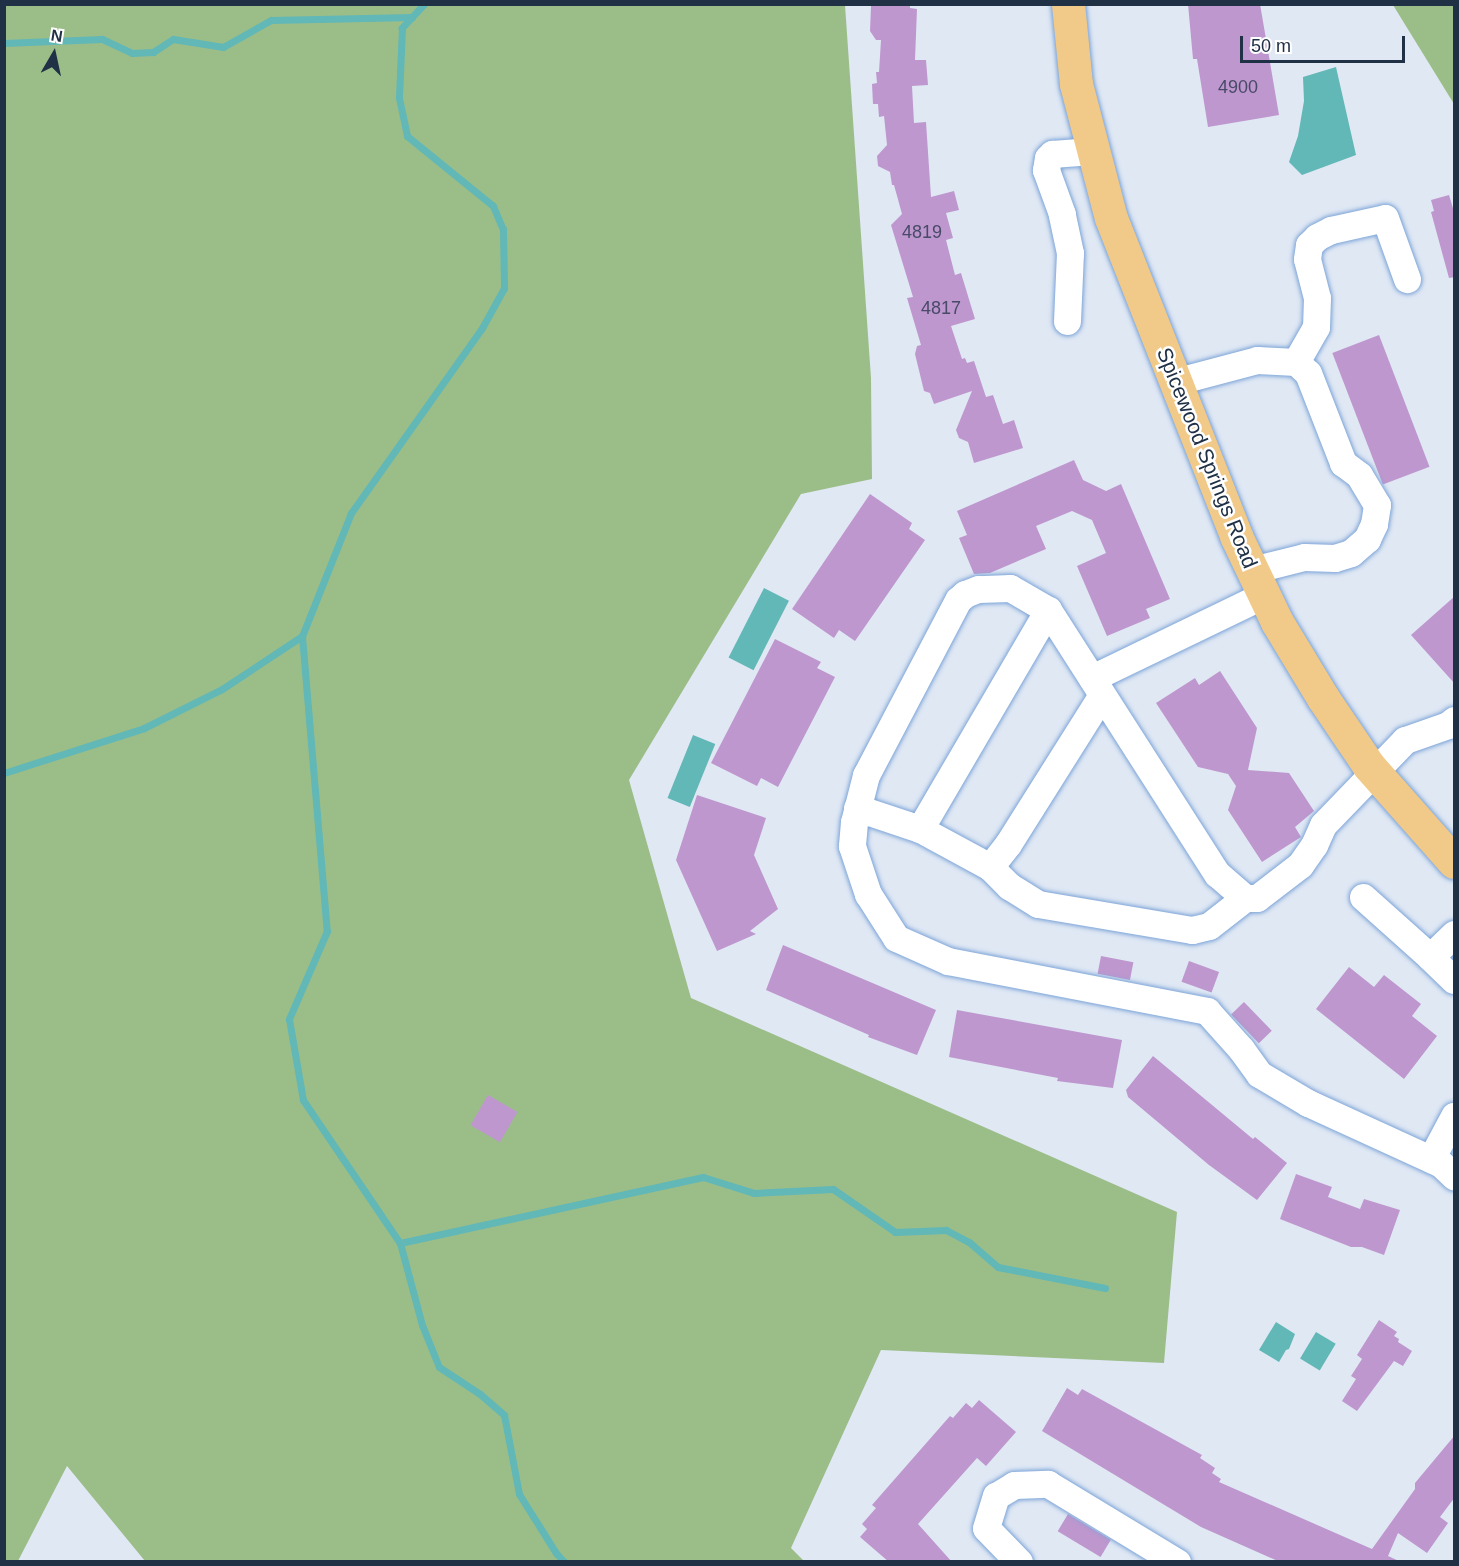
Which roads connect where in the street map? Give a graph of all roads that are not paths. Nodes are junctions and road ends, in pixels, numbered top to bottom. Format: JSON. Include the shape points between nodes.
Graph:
{"nodes":[{"id":1,"x":1068,"y":4,"type":"edge"},
{"id":2,"x":1092,"y":151,"type":"junction"},
{"id":3,"x":1407,"y":279,"type":"dead end"},
{"id":4,"x":1067,"y":321,"type":"dead end"},
{"id":5,"x":1296,"y":362,"type":"junction"},
{"id":6,"x":1174,"y":382,"type":"junction"},
{"id":7,"x":1258,"y":583,"type":"junction"},
{"id":8,"x":1048,"y":610,"type":"junction"},
{"id":9,"x":1097,"y":687,"type":"junction"},
{"id":10,"x":1455,"y":720,"type":"edge"},
{"id":11,"x":1374,"y":772,"type":"junction"},
{"id":12,"x":858,"y":808,"type":"junction"},
{"id":13,"x":920,"y":829,"type":"junction"},
{"id":14,"x":1455,"y":862,"type":"edge"},
{"id":15,"x":990,"y":867,"type":"junction"},
{"id":16,"x":1363,"y":897,"type":"dead end"},
{"id":17,"x":1245,"y":898,"type":"junction"},
{"id":18,"x":1455,"y":934,"type":"edge"},
{"id":19,"x":1430,"y":957,"type":"junction"},
{"id":20,"x":1455,"y":980,"type":"edge"},
{"id":21,"x":1455,"y":1116,"type":"edge"},
{"id":22,"x":1431,"y":1159,"type":"junction"},
{"id":23,"x":1455,"y":1176,"type":"edge"},
{"id":24,"x":1019,"y":1562,"type":"edge"},
{"id":25,"x":1178,"y":1562,"type":"edge"}],
"edges":[{"from":1,"to":2,"type":"main road","name":"Spicewood Springs Road","via":[[1076,84]]},
{"from":2,"to":4,"type":"street","via":[[1052,154],[1046,170],[1070,252]]},
{"from":2,"to":6,"type":"main road","name":"Spicewood Springs Road","via":[[1111,218]]},
{"from":3,"to":5,"type":"street","via":[[1385,218],[1317,237],[1309,245],[1307,259],[1317,298],[1316,327]]},
{"from":5,"to":6,"type":"street","via":[[1257,360]]},
{"from":5,"to":7,"type":"street","via":[[1308,373],[1343,463],[1359,474],[1377,505],[1374,524],[1367,538],[1351,553],[1335,558],[1304,557]]},
{"from":6,"to":7,"type":"main road","name":"Spicewood Springs Road"},
{"from":7,"to":9,"type":"street"},
{"from":7,"to":11,"type":"main road","name":"Spicewood Springs Road","via":[[1323,698]]},
{"from":8,"to":9,"type":"street"},
{"from":8,"to":12,"type":"street","via":[[1010,588],[978,589],[958,600],[866,776]]},
{"from":8,"to":13,"type":"street"},
{"from":9,"to":15,"type":"street","via":[[1008,844]]},
{"from":9,"to":17,"type":"street","via":[[1217,874]]},
{"from":10,"to":11,"type":"street","via":[[1405,740]]},
{"from":11,"to":14,"type":"main road","name":"Spicewood Springs Road"},
{"from":11,"to":17,"type":"street","via":[[1323,825],[1300,865],[1257,898]]},
{"from":12,"to":13,"type":"street"},
{"from":12,"to":22,"type":"street","via":[[852,846],[868,894],[896,938],[948,961],[1207,1011],[1258,1074],[1308,1102]]},
{"from":13,"to":15,"type":"street"},
{"from":15,"to":17,"type":"street","via":[[1009,886],[1038,904],[1192,930],[1209,927]]},
{"from":16,"to":19,"type":"street"},
{"from":18,"to":19,"type":"street"},
{"from":19,"to":20,"type":"street"},
{"from":21,"to":22,"type":"street"},
{"from":22,"to":23,"type":"street"},
{"from":24,"to":25,"type":"street","via":[[986,1528],[996,1496],[1014,1485],[1048,1484]]}]}
